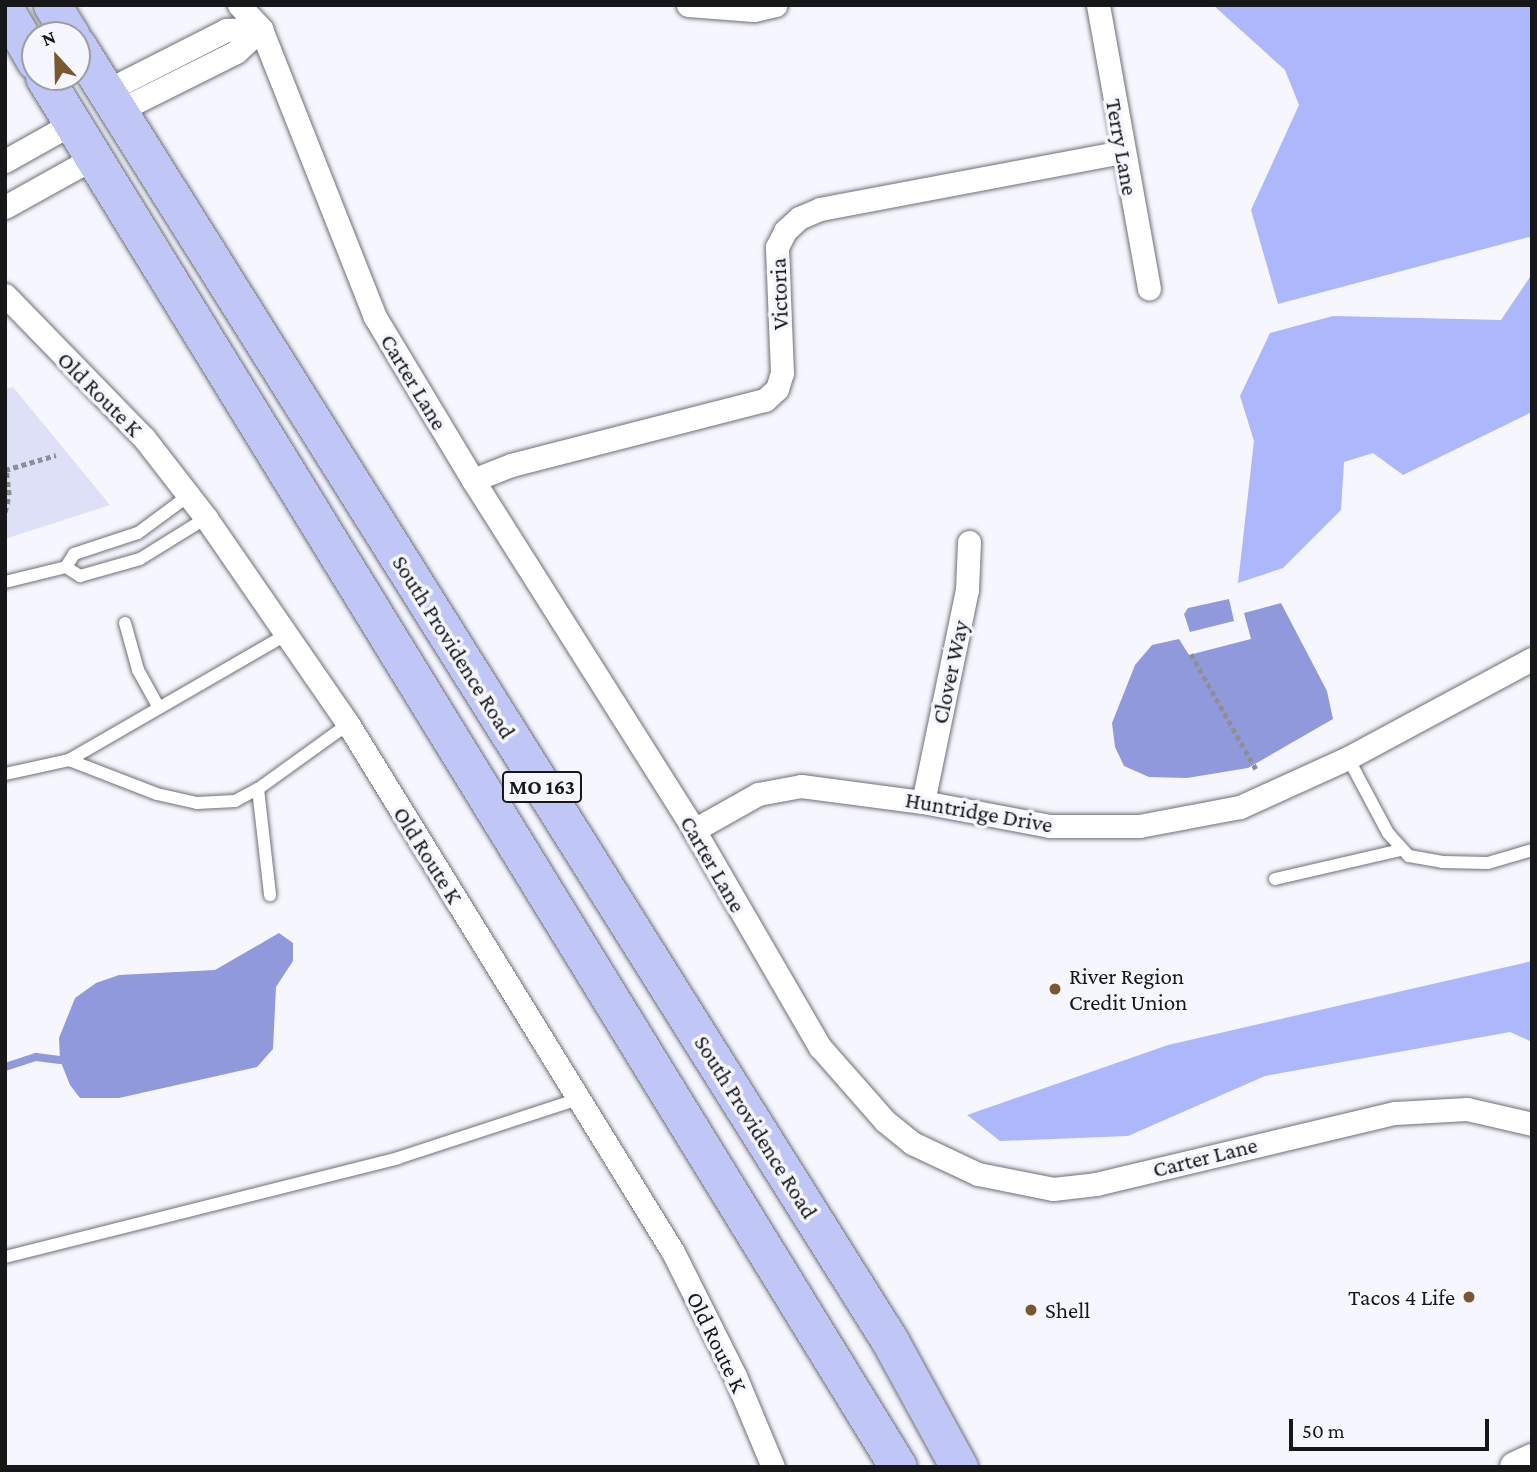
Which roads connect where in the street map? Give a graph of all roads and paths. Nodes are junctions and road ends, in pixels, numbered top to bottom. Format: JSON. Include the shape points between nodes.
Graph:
{"nodes":[{"id":1,"x":19,"y":5,"type":"edge"},
{"id":2,"x":52,"y":5,"type":"edge"},
{"id":3,"x":239,"y":5,"type":"edge"},
{"id":4,"x":688,"y":5,"type":"edge"},
{"id":5,"x":1098,"y":5,"type":"edge"},
{"id":6,"x":760,"y":7,"type":"edge"},
{"id":7,"x":5,"y":9,"type":"edge"},
{"id":8,"x":30,"y":21,"type":"edge"},
{"id":9,"x":62,"y":21,"type":"edge"},
{"id":10,"x":261,"y":29,"type":"junction"},
{"id":11,"x":21,"y":37,"type":"edge"},
{"id":12,"x":91,"y":67,"type":"edge"},
{"id":13,"x":52,"y":91,"type":"edge"},
{"id":14,"x":80,"y":91,"type":"edge"},
{"id":15,"x":112,"y":101,"type":"junction"},
{"id":16,"x":71,"y":124,"type":"junction"},
{"id":17,"x":1123,"y":152,"type":"junction"},
{"id":18,"x":93,"y":158,"type":"junction"},
{"id":19,"x":5,"y":161,"type":"edge"},
{"id":20,"x":5,"y":207,"type":"edge"},
{"id":21,"x":206,"y":254,"type":"junction"},
{"id":22,"x":1149,"y":288,"type":"dead end"},
{"id":23,"x":5,"y":295,"type":"edge"},
{"id":24,"x":56,"y":455,"type":"dead end"},
{"id":25,"x":5,"y":470,"type":"edge"},
{"id":26,"x":473,"y":480,"type":"junction"},
{"id":27,"x":188,"y":496,"type":"junction"},
{"id":28,"x":5,"y":512,"type":"edge"},
{"id":29,"x":206,"y":519,"type":"junction"},
{"id":30,"x":969,"y":542,"type":"dead end"},
{"id":31,"x":66,"y":566,"type":"junction"},
{"id":32,"x":5,"y":582,"type":"edge"},
{"id":33,"x":125,"y":623,"type":"dead end"},
{"id":34,"x":288,"y":634,"type":"junction"},
{"id":35,"x":1191,"y":654,"type":"dead end"},
{"id":36,"x":1532,"y":659,"type":"edge"},
{"id":37,"x":159,"y":708,"type":"junction"},
{"id":38,"x":348,"y":724,"type":"junction"},
{"id":39,"x":1348,"y":758,"type":"junction"},
{"id":40,"x":69,"y":760,"type":"junction"},
{"id":41,"x":1255,"y":767,"type":"dead end"},
{"id":42,"x":5,"y":775,"type":"edge"},
{"id":43,"x":258,"y":789,"type":"junction"},
{"id":44,"x":923,"y":802,"type":"junction"},
{"id":45,"x":694,"y":830,"type":"junction"},
{"id":46,"x":1401,"y":850,"type":"junction"},
{"id":47,"x":1532,"y":850,"type":"edge"},
{"id":48,"x":1275,"y":879,"type":"dead end"},
{"id":49,"x":270,"y":895,"type":"dead end"},
{"id":50,"x":578,"y":1098,"type":"junction"},
{"id":51,"x":1532,"y":1124,"type":"edge"},
{"id":52,"x":5,"y":1257,"type":"edge"},
{"id":53,"x":1532,"y":1459,"type":"edge"},
{"id":54,"x":773,"y":1467,"type":"edge"},
{"id":55,"x":898,"y":1467,"type":"edge"},
{"id":56,"x":958,"y":1467,"type":"edge"},
{"id":57,"x":1515,"y":1467,"type":"edge"}],
"edges":[{"from":1,"to":8,"type":"main road"},
{"from":2,"to":9,"type":"main road"},
{"from":3,"to":10,"type":"street","name":"Carter Lane"},
{"from":4,"to":6,"type":"street"},
{"from":5,"to":17,"type":"street","name":"Terry Lane"},
{"from":7,"to":11,"type":"main road"},
{"from":10,"to":15,"type":"street","via":[[236,52]]},
{"from":10,"to":26,"type":"street","name":"Carter Lane","via":[[375,317]]},
{"from":12,"to":15,"type":"main road","name":"South Providence Road","number":"MO 163"},
{"from":13,"to":16,"type":"main road","number":"MO 163"},
{"from":14,"to":15,"type":"main road","via":[[103,110]]},
{"from":15,"to":21,"type":"main road","name":"South Providence Road","number":"MO 163"},
{"from":16,"to":18,"type":"main road","number":"MO 163"},
{"from":16,"to":19,"type":"street"},
{"from":16,"to":21,"type":"main road","via":[[116,141],[188,249]]},
{"from":17,"to":22,"type":"street","name":"Terry Lane"},
{"from":17,"to":26,"type":"street","name":"Victoria","via":[[820,209],[799,218],[777,247],[782,373],[777,389],[765,400],[511,465]]},
{"from":18,"to":20,"type":"street"},
{"from":18,"to":55,"type":"main road","number":"MO 163"},
{"from":21,"to":56,"type":"main road","name":"South Providence Road","number":"MO 163","via":[[890,1341]]},
{"from":23,"to":27,"type":"street","name":"Old Route K","via":[[144,438]]},
{"from":24,"to":25,"type":"path"},
{"from":25,"to":28,"type":"path","via":[[9,495]]},
{"from":26,"to":45,"type":"street","name":"Carter Lane"},
{"from":27,"to":29,"type":"street","name":"Old Route K"},
{"from":27,"to":31,"type":"lane","via":[[138,534],[74,554]]},
{"from":29,"to":31,"type":"lane","via":[[140,559],[80,576]]},
{"from":29,"to":34,"type":"street","name":"Old Route K"},
{"from":30,"to":44,"type":"street","name":"Clover Way","via":[[967,590]]},
{"from":31,"to":32,"type":"lane"},
{"from":33,"to":37,"type":"lane","via":[[138,670]]},
{"from":34,"to":37,"type":"lane"},
{"from":34,"to":38,"type":"street","name":"Old Route K"},
{"from":35,"to":41,"type":"path"},
{"from":36,"to":39,"type":"street","name":"Huntridge Drive"},
{"from":37,"to":40,"type":"lane"},
{"from":38,"to":43,"type":"lane"},
{"from":38,"to":50,"type":"street","name":"Old Route K"},
{"from":39,"to":44,"type":"street","name":"Huntridge Drive","via":[[1240,807],[1139,826],[1050,826]]},
{"from":39,"to":46,"type":"lane"},
{"from":40,"to":42,"type":"lane"},
{"from":40,"to":43,"type":"lane","via":[[157,794],[197,803],[235,801]]},
{"from":43,"to":49,"type":"lane"},
{"from":44,"to":45,"type":"street","name":"Huntridge Drive","via":[[801,786],[758,794]]},
{"from":45,"to":51,"type":"street","name":"Carter Lane","via":[[820,1047],[894,1129],[912,1143],[978,1174],[1053,1189],[1096,1184],[1395,1113],[1467,1110]]},
{"from":46,"to":47,"type":"lane","via":[[1409,856],[1442,862],[1488,863]]},
{"from":46,"to":48,"type":"lane"},
{"from":50,"to":52,"type":"lane","via":[[398,1158]]},
{"from":50,"to":54,"type":"street","name":"Old Route K","via":[[673,1252],[735,1376]]},
{"from":53,"to":57,"type":"street"}]}
